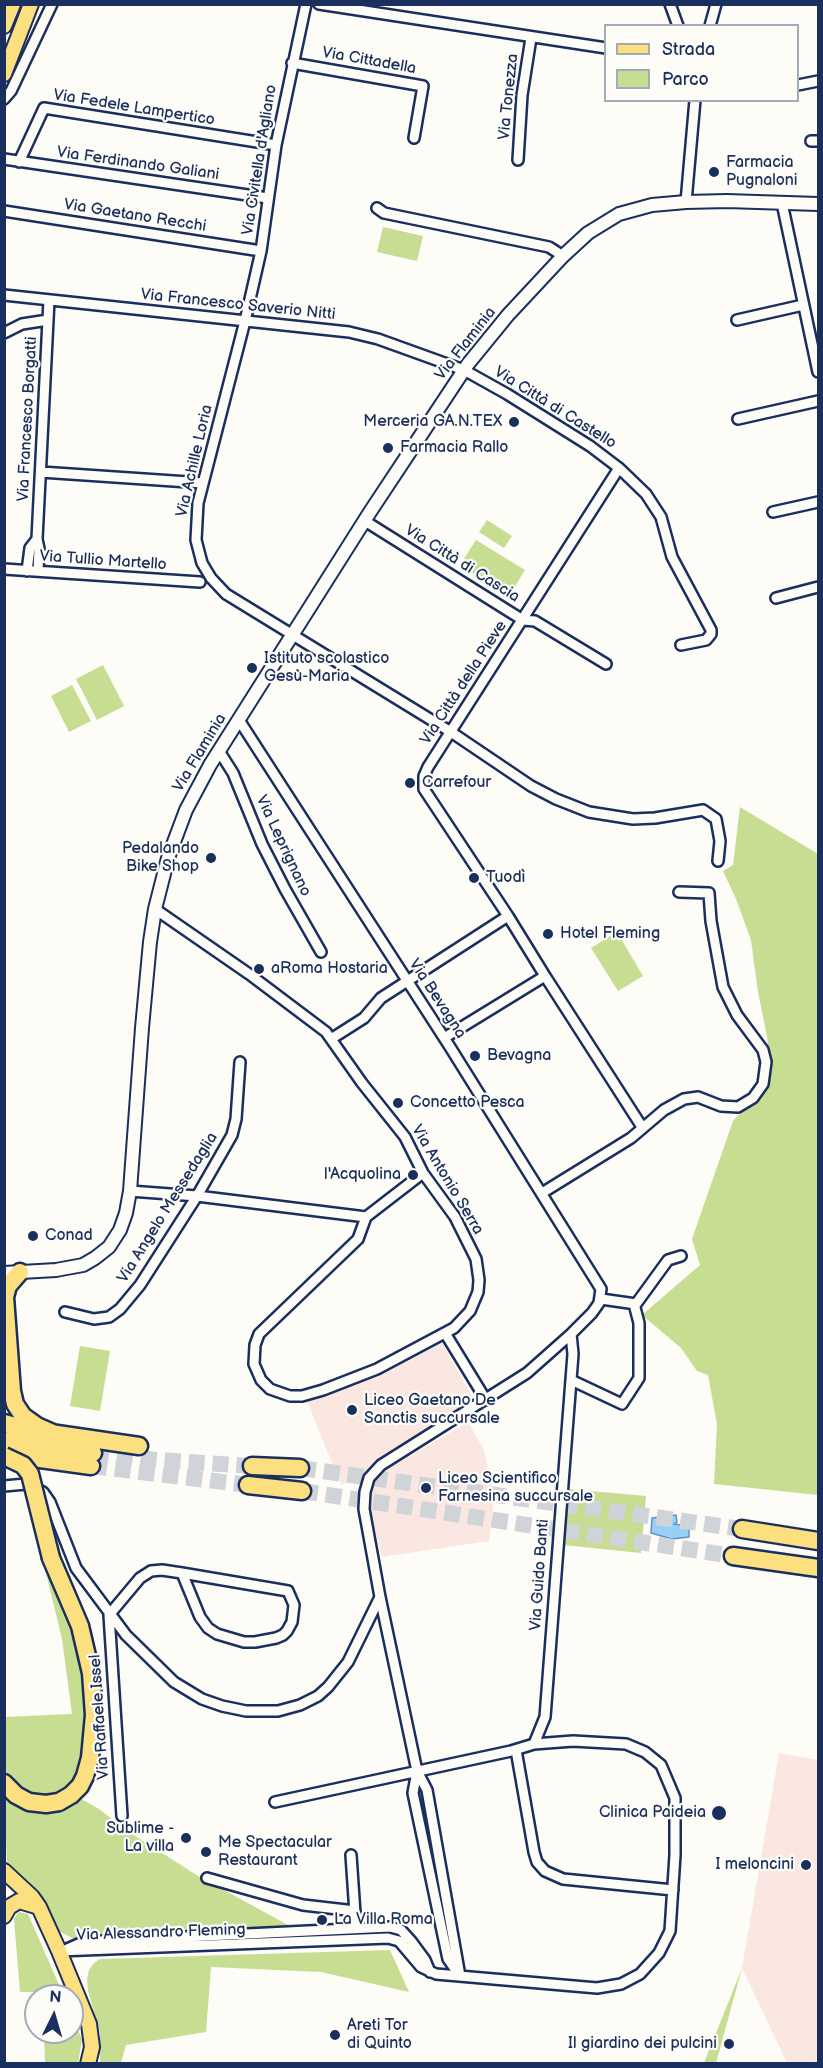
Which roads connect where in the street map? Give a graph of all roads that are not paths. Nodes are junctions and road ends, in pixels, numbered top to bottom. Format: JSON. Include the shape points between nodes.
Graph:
{"nodes":[{"id":1,"x":13,"y":4,"type":"edge"},
{"id":2,"x":31,"y":4,"type":"edge"},
{"id":3,"x":52,"y":4,"type":"edge"},
{"id":4,"x":306,"y":4,"type":"edge"},
{"id":5,"x":319,"y":4,"type":"edge"},
{"id":6,"x":670,"y":4,"type":"edge"},
{"id":7,"x":716,"y":4,"type":"edge"},
{"id":8,"x":677,"y":24,"type":"edge"},
{"id":9,"x":711,"y":24,"type":"edge"},
{"id":10,"x":4,"y":26,"type":"edge"},
{"id":11,"x":531,"y":38,"type":"junction"},
{"id":12,"x":604,"y":48,"type":"edge"},
{"id":13,"x":292,"y":63,"type":"junction"},
{"id":14,"x":4,"y":74,"type":"edge"},
{"id":15,"x":819,"y":81,"type":"edge"},
{"id":16,"x":799,"y":85,"type":"edge"},
{"id":17,"x":4,"y":99,"type":"edge"},
{"id":18,"x":695,"y":102,"type":"edge"},
{"id":19,"x":414,"y":138,"type":"dead end"},
{"id":20,"x":276,"y":146,"type":"junction"},
{"id":21,"x":4,"y":159,"type":"edge"},
{"id":22,"x":518,"y":160,"type":"dead end"},
{"id":23,"x":19,"y":162,"type":"junction"},
{"id":24,"x":268,"y":198,"type":"junction"},
{"id":25,"x":686,"y":202,"type":"junction"},
{"id":26,"x":782,"y":203,"type":"junction"},
{"id":27,"x":819,"y":204,"type":"edge"},
{"id":28,"x":377,"y":208,"type":"dead end"},
{"id":29,"x":4,"y":211,"type":"edge"},
{"id":30,"x":261,"y":251,"type":"junction"},
{"id":31,"x":563,"y":256,"type":"junction"},
{"id":32,"x":4,"y":295,"type":"edge"},
{"id":33,"x":49,"y":300,"type":"junction"},
{"id":34,"x":803,"y":305,"type":"junction"},
{"id":35,"x":48,"y":320,"type":"junction"},
{"id":36,"x":737,"y":320,"type":"dead end"},
{"id":37,"x":245,"y":321,"type":"junction"},
{"id":38,"x":4,"y":333,"type":"edge"},
{"id":39,"x":464,"y":370,"type":"junction"},
{"id":40,"x":819,"y":372,"type":"edge"},
{"id":41,"x":819,"y":401,"type":"edge"},
{"id":42,"x":738,"y":419,"type":"dead end"},
{"id":43,"x":619,"y":468,"type":"junction"},
{"id":44,"x":41,"y":472,"type":"junction"},
{"id":45,"x":203,"y":483,"type":"junction"},
{"id":46,"x":819,"y":502,"type":"edge"},
{"id":47,"x":772,"y":512,"type":"dead end"},
{"id":48,"x":365,"y":521,"type":"junction"},
{"id":49,"x":37,"y":539,"type":"junction"},
{"id":50,"x":4,"y":569,"type":"edge"},
{"id":51,"x":27,"y":571,"type":"junction"},
{"id":52,"x":38,"y":571,"type":"junction"},
{"id":53,"x":200,"y":582,"type":"dead end"},
{"id":54,"x":819,"y":587,"type":"edge"},
{"id":55,"x":776,"y":598,"type":"dead end"},
{"id":56,"x":523,"y":620,"type":"junction"},
{"id":57,"x":294,"y":635,"type":"junction"},
{"id":58,"x":681,"y":645,"type":"dead end"},
{"id":59,"x":606,"y":664,"type":"dead end"},
{"id":60,"x":239,"y":720,"type":"junction"},
{"id":61,"x":451,"y":732,"type":"junction"},
{"id":62,"x":219,"y":751,"type":"junction"},
{"id":63,"x":718,"y":861,"type":"dead end"},
{"id":64,"x":679,"y":892,"type":"dead end"},
{"id":65,"x":155,"y":909,"type":"junction"},
{"id":66,"x":508,"y":916,"type":"junction"},
{"id":67,"x":321,"y":952,"type":"dead end"},
{"id":68,"x":545,"y":976,"type":"junction"},
{"id":69,"x":407,"y":981,"type":"junction"},
{"id":70,"x":444,"y":1038,"type":"junction"},
{"id":71,"x":331,"y":1039,"type":"junction"},
{"id":72,"x":240,"y":1062,"type":"dead end"},
{"id":73,"x":642,"y":1127,"type":"junction"},
{"id":74,"x":423,"y":1173,"type":"junction"},
{"id":75,"x":130,"y":1191,"type":"junction"},
{"id":76,"x":542,"y":1194,"type":"junction"},
{"id":77,"x":197,"y":1196,"type":"junction"},
{"id":78,"x":366,"y":1216,"type":"junction"},
{"id":79,"x":681,"y":1256,"type":"dead end"},
{"id":80,"x":12,"y":1272,"type":"edge"},
{"id":81,"x":601,"y":1299,"type":"junction"},
{"id":82,"x":634,"y":1304,"type":"junction"},
{"id":83,"x":65,"y":1312,"type":"dead end"},
{"id":84,"x":445,"y":1333,"type":"junction"},
{"id":85,"x":571,"y":1334,"type":"junction"},
{"id":86,"x":571,"y":1380,"type":"junction"},
{"id":87,"x":486,"y":1400,"type":"junction"},
{"id":88,"x":4,"y":1424,"type":"edge"},
{"id":89,"x":53,"y":1433,"type":"junction"},
{"id":90,"x":4,"y":1440,"type":"edge"},
{"id":91,"x":139,"y":1446,"type":"dead end"},
{"id":92,"x":4,"y":1455,"type":"edge"},
{"id":93,"x":252,"y":1466,"type":"tunnel mouth"},
{"id":94,"x":300,"y":1468,"type":"tunnel mouth"},
{"id":95,"x":248,"y":1485,"type":"tunnel mouth"},
{"id":96,"x":4,"y":1486,"type":"edge"},
{"id":97,"x":302,"y":1491,"type":"tunnel mouth"},
{"id":98,"x":742,"y":1529,"type":"tunnel mouth"},
{"id":99,"x":819,"y":1541,"type":"edge"},
{"id":100,"x":733,"y":1556,"type":"tunnel mouth"},
{"id":101,"x":819,"y":1570,"type":"edge"},
{"id":102,"x":182,"y":1573,"type":"junction"},
{"id":103,"x":380,"y":1597,"type":"junction"},
{"id":104,"x":109,"y":1615,"type":"junction"},
{"id":105,"x":534,"y":1744,"type":"junction"},
{"id":106,"x":516,"y":1750,"type":"junction"},
{"id":107,"x":417,"y":1771,"type":"junction"},
{"id":108,"x":4,"y":1783,"type":"edge"},
{"id":109,"x":274,"y":1802,"type":"dead end"},
{"id":110,"x":122,"y":1816,"type":"dead end"},
{"id":111,"x":351,"y":1855,"type":"dead end"},
{"id":112,"x":4,"y":1871,"type":"edge"},
{"id":113,"x":207,"y":1878,"type":"dead end"},
{"id":114,"x":674,"y":1890,"type":"junction"},
{"id":115,"x":39,"y":1907,"type":"junction"},
{"id":116,"x":355,"y":1911,"type":"junction"},
{"id":117,"x":4,"y":1916,"type":"edge"},
{"id":118,"x":356,"y":1928,"type":"junction"},
{"id":119,"x":59,"y":1951,"type":"junction"},
{"id":120,"x":430,"y":1972,"type":"junction"},
{"id":121,"x":460,"y":1976,"type":"junction"},
{"id":122,"x":88,"y":2064,"type":"edge"}],
"edges":[{"from":1,"to":10,"type":"main road"},
{"from":2,"to":14,"type":"main road"},
{"from":3,"to":17,"type":"street"},
{"from":4,"to":13,"type":"street","name":"Via Civitella d'Agliano"},
{"from":5,"to":11,"type":"street"},
{"from":6,"to":8,"type":"street"},
{"from":7,"to":9,"type":"street"},
{"from":11,"to":12,"type":"street"},
{"from":11,"to":22,"type":"street","name":"Via Tonezza"},
{"from":13,"to":19,"type":"street","name":"Via Cittadella","via":[[423,86]]},
{"from":13,"to":20,"type":"street","name":"Via Civitella d'Agliano"},
{"from":15,"to":16,"type":"street"},
{"from":18,"to":25,"type":"street"},
{"from":20,"to":23,"type":"street","name":"Via Fedele Lampertico","via":[[44,108]]},
{"from":20,"to":24,"type":"street","name":"Via Civitella d'Agliano"},
{"from":21,"to":23,"type":"street","name":"Via Ferdinando Galiani"},
{"from":23,"to":24,"type":"street","name":"Via Ferdinando Galiani"},
{"from":24,"to":30,"type":"street","name":"Via Civitella d'Agliano"},
{"from":25,"to":26,"type":"street","name":"Via Flaminia"},
{"from":25,"to":31,"type":"street","name":"Via Flaminia","via":[[652,205],[619,214],[588,233]]},
{"from":26,"to":27,"type":"street","name":"Via Flaminia"},
{"from":26,"to":34,"type":"street"},
{"from":28,"to":31,"type":"street","via":[[384,213],[549,247]]},
{"from":29,"to":30,"type":"street","name":"Via Gaetano Recchi"},
{"from":30,"to":37,"type":"street","name":"Via Civitella d'Agliano"},
{"from":31,"to":39,"type":"street","name":"Via Flaminia"},
{"from":32,"to":33,"type":"street","name":"Via Francesco Saverio Nitti"},
{"from":33,"to":35,"type":"street","name":"Via Francesco Borgatti"},
{"from":33,"to":37,"type":"street","name":"Via Francesco Saverio Nitti"},
{"from":34,"to":36,"type":"street"},
{"from":34,"to":40,"type":"street"},
{"from":35,"to":38,"type":"street","via":[[22,324]]},
{"from":35,"to":44,"type":"street","name":"Via Francesco Borgatti"},
{"from":37,"to":39,"type":"street","name":"Via Francesco Saverio Nitti","via":[[359,334]]},
{"from":37,"to":45,"type":"street","name":"Via Achille Loria"},
{"from":39,"to":43,"type":"street","name":"Via Città di Castello","via":[[590,446]]},
{"from":39,"to":48,"type":"street","name":"Via Flaminia"},
{"from":41,"to":42,"type":"street"},
{"from":43,"to":56,"type":"street","name":"Via Città della Pieve"},
{"from":43,"to":58,"type":"street","name":"Via Città di Castello","via":[[657,509],[672,557],[711,630],[706,640]]},
{"from":44,"to":45,"type":"street"},
{"from":44,"to":49,"type":"street","name":"Via Francesco Borgatti"},
{"from":45,"to":57,"type":"street","name":"Via Achille Loria","via":[[196,540],[206,571],[226,594]]},
{"from":46,"to":47,"type":"street"},
{"from":48,"to":56,"type":"street","name":"Via Città di Cascia"},
{"from":48,"to":57,"type":"street","name":"Via Flaminia"},
{"from":49,"to":51,"type":"street","name":"Via Francesco Borgatti","via":[[30,548]]},
{"from":49,"to":52,"type":"street","name":"Via Francesco Borgatti"},
{"from":50,"to":51,"type":"street","name":"Via Tullio Martello"},
{"from":51,"to":52,"type":"street","name":"Via Tullio Martello"},
{"from":52,"to":53,"type":"street","name":"Via Tullio Martello"},
{"from":54,"to":55,"type":"street"},
{"from":56,"to":59,"type":"street","name":"Via Città di Cascia","via":[[535,621]]},
{"from":56,"to":61,"type":"street","name":"Via Città della Pieve"},
{"from":57,"to":60,"type":"street","name":"Via Flaminia"},
{"from":57,"to":61,"type":"street","name":"Via Achille Loria"},
{"from":60,"to":62,"type":"street","name":"Via Flaminia"},
{"from":60,"to":69,"type":"street","name":"Via Bevagna"},
{"from":61,"to":63,"type":"street","name":"Via Achille Loria","via":[[531,786],[589,812],[644,819],[704,810],[716,819]]},
{"from":61,"to":66,"type":"street","name":"Via Città della Pieve","via":[[426,771],[423,786]]},
{"from":62,"to":65,"type":"street","name":"Via Flaminia","via":[[186,810]]},
{"from":62,"to":67,"type":"street","name":"Via Leprignano","via":[[240,788],[280,880]]},
{"from":64,"to":73,"type":"street","via":[[709,893],[723,987],[737,1015],[764,1050],[765,1079],[757,1094],[743,1105],[728,1107],[687,1097]]},
{"from":65,"to":71,"type":"street","name":"Via Antonio Serra","via":[[249,974]]},
{"from":65,"to":75,"type":"street","name":"Via Flaminia"},
{"from":66,"to":68,"type":"street"},
{"from":66,"to":69,"type":"street"},
{"from":68,"to":70,"type":"street"},
{"from":68,"to":73,"type":"street"},
{"from":69,"to":70,"type":"street","name":"Via Bevagna"},
{"from":69,"to":71,"type":"street","via":[[381,998],[364,1018]]},
{"from":70,"to":76,"type":"street","name":"Via Bevagna"},
{"from":71,"to":74,"type":"street","name":"Via Antonio Serra","via":[[405,1137]]},
{"from":72,"to":77,"type":"street","name":"Via Angelo Messedaglia","via":[[232,1135]]},
{"from":73,"to":76,"type":"street","via":[[631,1138]]},
{"from":74,"to":78,"type":"street"},
{"from":74,"to":84,"type":"street","name":"Via Antonio Serra","via":[[455,1217],[477,1267],[475,1302],[460,1323]]},
{"from":75,"to":77,"type":"street"},
{"from":75,"to":80,"type":"street","name":"Via Flaminia","via":[[116,1237],[95,1258],[73,1268]]},
{"from":76,"to":81,"type":"street","name":"Via Bevagna","via":[[600,1285]]},
{"from":77,"to":78,"type":"street"},
{"from":77,"to":83,"type":"street","name":"Via Angelo Messedaglia","via":[[140,1284],[115,1314],[94,1319]]},
{"from":78,"to":84,"type":"street","name":"Via Antonio Serra","via":[[358,1239],[259,1334],[254,1358],[261,1380],[278,1393],[302,1396],[377,1369]]},
{"from":79,"to":82,"type":"street","via":[[668,1260]]},
{"from":80,"to":89,"type":"highway","via":[[5,1300],[15,1404],[23,1416]]},
{"from":81,"to":82,"type":"street"},
{"from":81,"to":85,"type":"street"},
{"from":82,"to":86,"type":"street","via":[[639,1323],[639,1378],[622,1404]]},
{"from":84,"to":87,"type":"street"},
{"from":85,"to":86,"type":"street","name":"Via Guido Banti"},
{"from":85,"to":87,"type":"street","via":[[518,1380]]},
{"from":86,"to":105,"type":"street","name":"Via Guido Banti","via":[[545,1717]]},
{"from":87,"to":103,"type":"street","via":[[371,1475],[364,1509]]},
{"from":88,"to":89,"type":"highway"},
{"from":89,"to":91,"type":"highway"},
{"from":90,"to":92,"type":"highway","via":[[92,1460]]},
{"from":92,"to":108,"type":"highway","bridge":true,"via":[[23,1465],[30,1474],[51,1558],[80,1626],[91,1672],[94,1715],[90,1758],[83,1781],[71,1795],[60,1802],[29,1802]]},
{"from":93,"to":94,"type":"highway"},
{"from":95,"to":97,"type":"highway"},
{"from":96,"to":104,"type":"street","via":[[33,1486],[48,1497],[72,1561]]},
{"from":98,"to":99,"type":"highway"},
{"from":100,"to":101,"type":"highway"},
{"from":102,"to":102,"type":"street","via":[[288,1591],[294,1605],[288,1631],[270,1640],[244,1642],[217,1634],[204,1623]]},
{"from":102,"to":104,"type":"street","via":[[156,1570],[142,1576]]},
{"from":103,"to":104,"type":"street","via":[[354,1653],[328,1687],[300,1705],[272,1712],[246,1711],[192,1694],[150,1660]]},
{"from":103,"to":107,"type":"street"},
{"from":104,"to":110,"type":"street","name":"Via Raffaele Issel"},
{"from":105,"to":106,"type":"street"},
{"from":105,"to":114,"type":"street","via":[[616,1742],[645,1752],[659,1762],[675,1802]]},
{"from":106,"to":107,"type":"street"},
{"from":106,"to":114,"type":"street","via":[[535,1858],[545,1871],[563,1879]]},
{"from":107,"to":109,"type":"street"},
{"from":107,"to":121,"type":"street","via":[[413,1793],[448,1959]]},
{"from":111,"to":116,"type":"street"},
{"from":112,"to":115,"type":"main road"},
{"from":113,"to":116,"type":"street","via":[[303,1905]]},
{"from":114,"to":121,"type":"street","via":[[672,1920],[665,1943],[654,1960],[628,1982],[584,1988]]},
{"from":115,"to":117,"type":"main road","via":[[19,1901]]},
{"from":115,"to":119,"type":"main road"},
{"from":116,"to":118,"type":"street"},
{"from":118,"to":119,"type":"street","name":"Via Alessandro Fleming","via":[[83,1942]]},
{"from":118,"to":120,"type":"street","name":"Via Alessandro Fleming","via":[[401,1930]]},
{"from":119,"to":120,"type":"street","name":"Via Alessandro Fleming","via":[[388,1938],[399,1941]]},
{"from":119,"to":122,"type":"main road","via":[[89,2024],[92,2047]]},
{"from":120,"to":121,"type":"street"}]}
